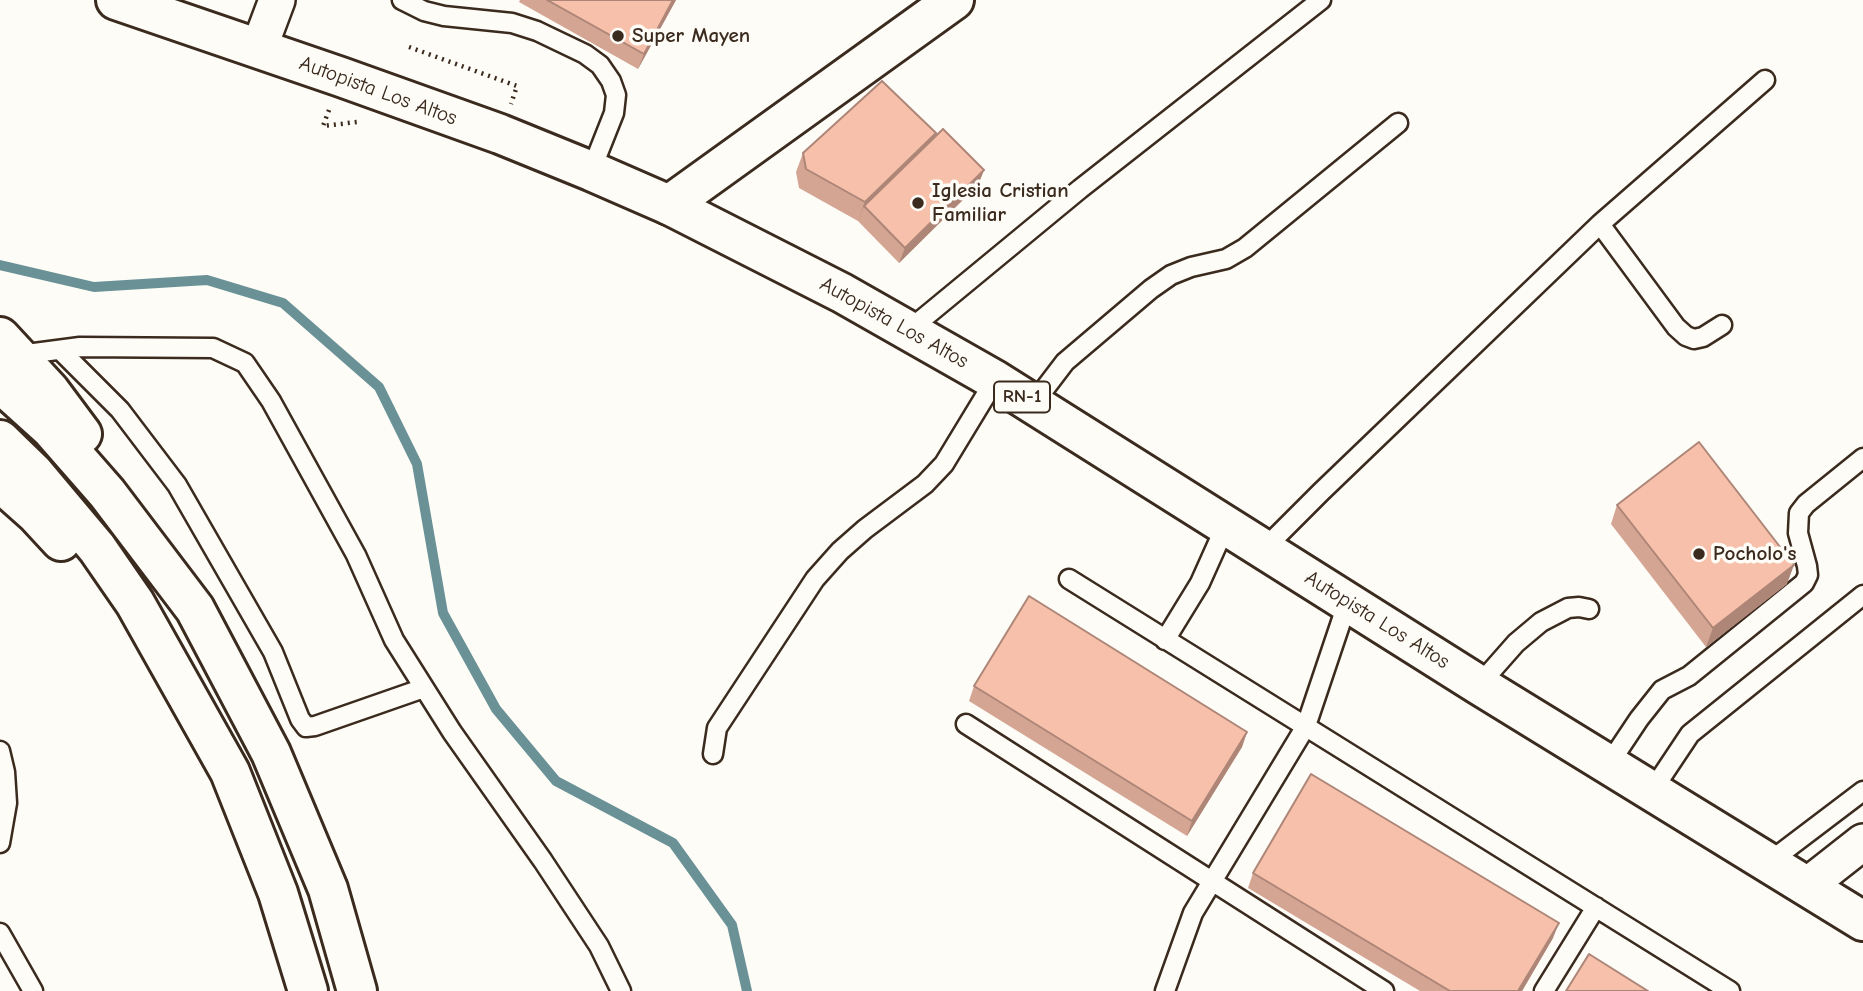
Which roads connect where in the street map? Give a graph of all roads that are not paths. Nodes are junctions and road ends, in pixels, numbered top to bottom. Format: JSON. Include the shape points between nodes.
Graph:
{"nodes":[{"id":1,"x":116,"y":0,"type":"edge"},
{"id":2,"x":277,"y":0,"type":"edge"},
{"id":3,"x":402,"y":0,"type":"edge"},
{"id":4,"x":954,"y":0,"type":"edge"},
{"id":5,"x":1321,"y":0,"type":"edge"},
{"id":6,"x":259,"y":48,"type":"junction"},
{"id":7,"x":1765,"y":80,"type":"dead end"},
{"id":8,"x":1398,"y":123,"type":"dead end"},
{"id":9,"x":591,"y":171,"type":"junction"},
{"id":10,"x":668,"y":205,"type":"junction"},
{"id":11,"x":1600,"y":224,"type":"junction"},
{"id":12,"x":1722,"y":325,"type":"dead end"},
{"id":13,"x":909,"y":330,"type":"junction"},
{"id":14,"x":60,"y":350,"type":"junction"},
{"id":15,"x":6,"y":358,"type":"edge"},
{"id":16,"x":995,"y":380,"type":"junction"},
{"id":17,"x":1033,"y":404,"type":"junction"},
{"id":18,"x":0,"y":440,"type":"edge"},
{"id":19,"x":1863,"y":458,"type":"edge"},
{"id":20,"x":0,"y":482,"type":"edge"},
{"id":21,"x":1226,"y":525,"type":"junction"},
{"id":22,"x":1264,"y":549,"type":"junction"},
{"id":23,"x":1069,"y":579,"type":"dead end"},
{"id":24,"x":1863,"y":595,"type":"edge"},
{"id":25,"x":1348,"y":601,"type":"junction"},
{"id":26,"x":1589,"y":609,"type":"dead end"},
{"id":27,"x":1166,"y":640,"type":"junction"},
{"id":28,"x":169,"y":667,"type":"junction"},
{"id":29,"x":1479,"y":685,"type":"junction"},
{"id":30,"x":424,"y":688,"type":"junction"},
{"id":31,"x":966,"y":724,"type":"dead end"},
{"id":32,"x":1306,"y":726,"type":"junction"},
{"id":33,"x":0,"y":751,"type":"edge"},
{"id":34,"x":713,"y":754,"type":"dead end"},
{"id":35,"x":1609,"y":764,"type":"junction"},
{"id":36,"x":1652,"y":791,"type":"junction"},
{"id":37,"x":1863,"y":791,"type":"edge"},
{"id":38,"x":1863,"y":842,"type":"edge"},
{"id":39,"x":0,"y":844,"type":"edge"},
{"id":40,"x":1768,"y":863,"type":"junction"},
{"id":41,"x":1211,"y":882,"type":"junction"},
{"id":42,"x":1807,"y":886,"type":"junction"},
{"id":43,"x":1596,"y":907,"type":"junction"},
{"id":44,"x":1863,"y":921,"type":"edge"},
{"id":45,"x":0,"y":933,"type":"edge"},
{"id":46,"x":33,"y":991,"type":"edge"},
{"id":47,"x":308,"y":991,"type":"edge"},
{"id":48,"x":356,"y":991,"type":"edge"},
{"id":49,"x":621,"y":991,"type":"edge"},
{"id":50,"x":1165,"y":991,"type":"edge"},
{"id":51,"x":1384,"y":991,"type":"edge"},
{"id":52,"x":1544,"y":991,"type":"edge"},
{"id":53,"x":1730,"y":991,"type":"edge"}],
"edges":[{"from":1,"to":6,"type":"main road","name":"Autopista Los Altos","number":"RN-1"},
{"from":2,"to":6,"type":"street"},
{"from":3,"to":9,"type":"lane","via":[[444,16],[512,23],[600,65],[616,95],[614,113]]},
{"from":4,"to":10,"type":"main road"},
{"from":5,"to":13,"type":"lane"},
{"from":6,"to":9,"type":"main road","name":"Autopista Los Altos","number":"RN-1"},
{"from":7,"to":11,"type":"lane"},
{"from":8,"to":17,"type":"lane","via":[[1245,248],[1226,259],[1171,275],[1151,289],[1065,362]]},
{"from":9,"to":10,"type":"main road","name":"Autopista Los Altos","number":"RN-1"},
{"from":10,"to":13,"type":"main road","name":"Autopista Los Altos","number":"RN-1"},
{"from":11,"to":12,"type":"lane","via":[[1676,327],[1694,339]]},
{"from":11,"to":22,"type":"lane"},
{"from":13,"to":16,"type":"main road","name":"Autopista Los Altos","number":"RN-1"},
{"from":14,"to":15,"type":"lane"},
{"from":14,"to":30,"type":"lane","via":[[213,348],[245,363],[343,531],[394,640]]},
{"from":14,"to":30,"type":"lane","via":[[120,410],[177,485],[273,652],[306,727]]},
{"from":15,"to":48,"type":"main road","via":[[50,391],[108,468],[195,608],[271,753],[328,889]]},
{"from":16,"to":17,"type":"main road","name":"Autopista Los Altos","number":"RN-1"},
{"from":16,"to":34,"type":"lane","via":[[944,464],[840,551],[815,579],[717,728]]},
{"from":17,"to":21,"type":"main road","name":"Autopista Los Altos","number":"RN-1"},
{"from":18,"to":28,"type":"main road","via":[[97,548],[135,603]]},
{"from":19,"to":35,"type":"lane","via":[[1799,513],[1798,533],[1808,575],[1804,583],[1689,676],[1662,690]]},
{"from":20,"to":28,"type":"main road","via":[[36,514]]},
{"from":21,"to":22,"type":"main road","name":"Autopista Los Altos","number":"RN-1"},
{"from":21,"to":27,"type":"lane","via":[[1200,583]]},
{"from":22,"to":25,"type":"main road","name":"Autopista Los Altos","number":"RN-1"},
{"from":23,"to":27,"type":"lane"},
{"from":24,"to":36,"type":"lane","via":[[1706,720],[1681,745]]},
{"from":25,"to":29,"type":"main road","name":"Autopista Los Altos","number":"RN-1"},
{"from":25,"to":32,"type":"lane"},
{"from":26,"to":29,"type":"lane","via":[[1568,608],[1541,622]]},
{"from":27,"to":32,"type":"lane"},
{"from":28,"to":47,"type":"main road","via":[[230,772],[278,893]]},
{"from":29,"to":35,"type":"main road","name":"Autopista Los Altos","number":"RN-1"},
{"from":30,"to":49,"type":"lane","via":[[599,946]]},
{"from":31,"to":41,"type":"lane"},
{"from":32,"to":41,"type":"lane"},
{"from":32,"to":43,"type":"lane"},
{"from":33,"to":39,"type":"lane","via":[[7,803]]},
{"from":35,"to":36,"type":"main road","name":"Autopista Los Altos","number":"RN-1"},
{"from":36,"to":40,"type":"main road","name":"Autopista Los Altos","number":"RN-1"},
{"from":37,"to":40,"type":"lane"},
{"from":38,"to":42,"type":"street"},
{"from":40,"to":42,"type":"main road","name":"Autopista Los Altos","number":"RN-1"},
{"from":41,"to":50,"type":"lane","via":[[1193,913]]},
{"from":41,"to":51,"type":"lane"},
{"from":42,"to":44,"type":"main road","name":"Autopista Los Altos","number":"RN-1"},
{"from":43,"to":52,"type":"lane"},
{"from":43,"to":53,"type":"lane"},
{"from":45,"to":46,"type":"lane"}]}
